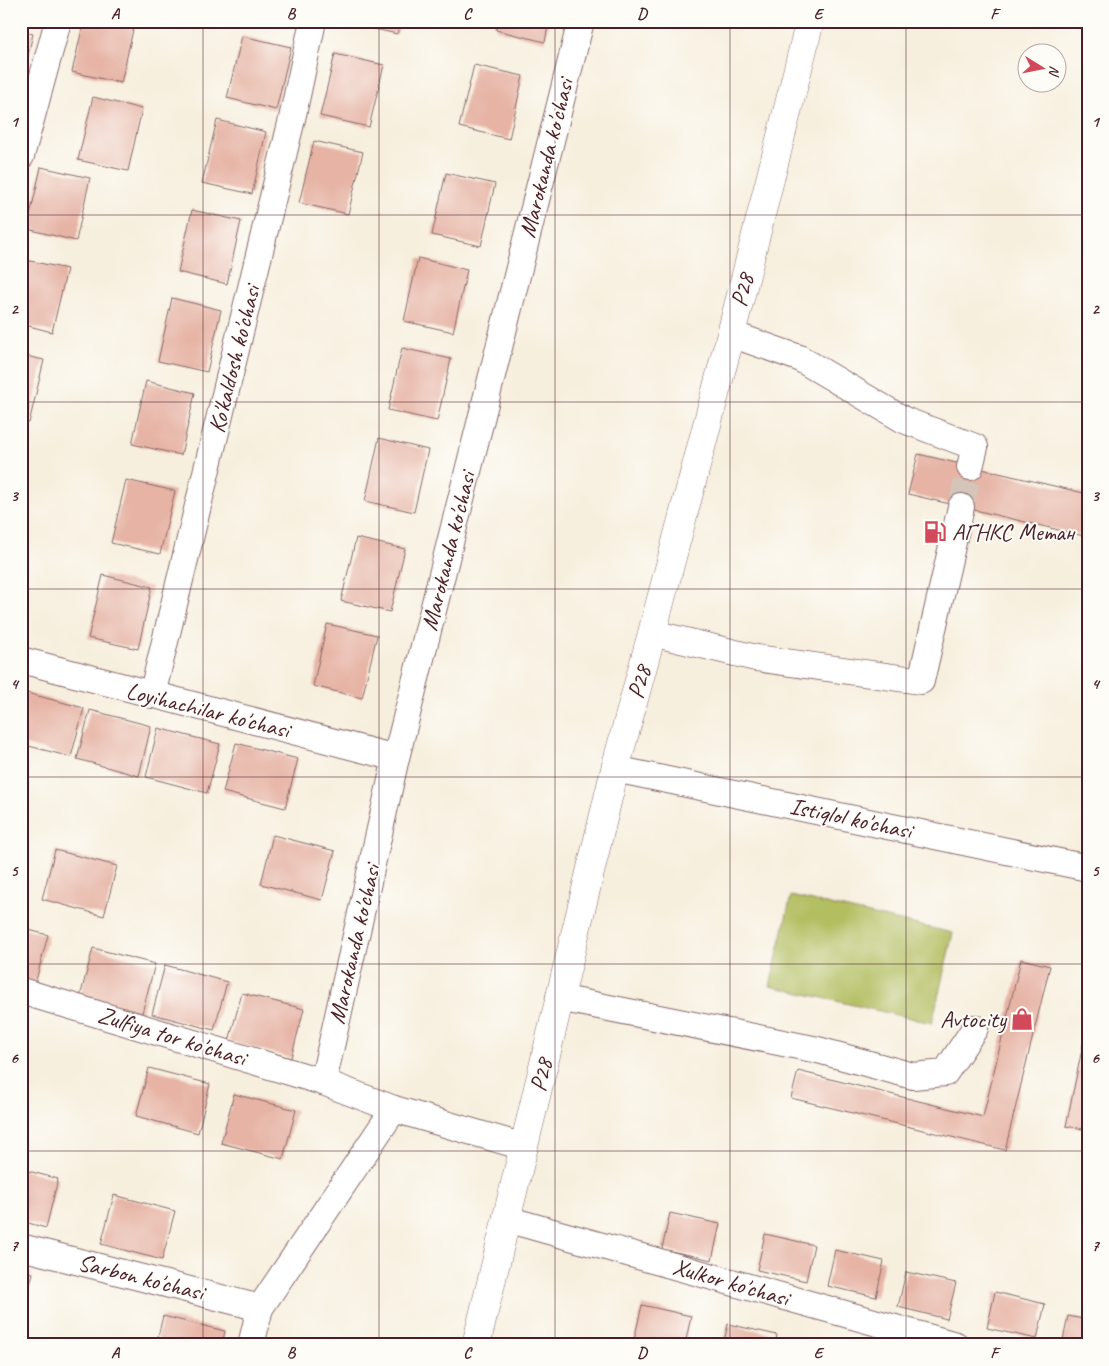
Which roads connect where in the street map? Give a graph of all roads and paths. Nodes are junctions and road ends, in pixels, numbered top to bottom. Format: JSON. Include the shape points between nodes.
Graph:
{"nodes":[{"id":1,"x":58,"y":21,"type":"edge"},
{"id":2,"x":313,"y":21,"type":"edge"},
{"id":3,"x":581,"y":21,"type":"edge"},
{"id":4,"x":810,"y":21,"type":"edge"},
{"id":5,"x":21,"y":156,"type":"edge"},
{"id":6,"x":731,"y":334,"type":"junction"},
{"id":7,"x":970,"y":467,"type":"tunnel mouth"},
{"id":8,"x":961,"y":507,"type":"tunnel mouth"},
{"id":9,"x":652,"y":633,"type":"junction"},
{"id":10,"x":21,"y":660,"type":"edge"},
{"id":11,"x":152,"y":695,"type":"junction"},
{"id":12,"x":396,"y":758,"type":"junction"},
{"id":13,"x":615,"y":769,"type":"junction"},
{"id":14,"x":1088,"y":868,"type":"edge"},
{"id":15,"x":21,"y":991,"type":"edge"},
{"id":16,"x":559,"y":998,"type":"junction"},
{"id":17,"x":974,"y":1028,"type":"dead end"},
{"id":18,"x":323,"y":1082,"type":"junction"},
{"id":19,"x":394,"y":1109,"type":"junction"},
{"id":20,"x":524,"y":1146,"type":"junction"},
{"id":21,"x":506,"y":1219,"type":"junction"},
{"id":22,"x":21,"y":1247,"type":"edge"},
{"id":23,"x":260,"y":1308,"type":"junction"},
{"id":24,"x":250,"y":1345,"type":"edge"},
{"id":25,"x":476,"y":1345,"type":"edge"},
{"id":26,"x":956,"y":1345,"type":"edge"}],
"edges":[{"from":1,"to":5,"type":"street"},
{"from":2,"to":11,"type":"street","name":"Ko'kaldosh ko'chasi"},
{"from":3,"to":12,"type":"street","name":"Marokanda ko'chasi"},
{"from":4,"to":6,"type":"main road","name":"Р28"},
{"from":6,"to":7,"type":"street","via":[[799,358],[904,420],[975,447]]},
{"from":6,"to":9,"type":"main road","name":"Р28"},
{"from":8,"to":9,"type":"street","via":[[921,681],[756,658]]},
{"from":9,"to":13,"type":"main road","name":"Р28"},
{"from":10,"to":11,"type":"street","name":"Loyihachilar ko'chasi"},
{"from":11,"to":12,"type":"street","name":"Loyihachilar ko'chasi"},
{"from":12,"to":18,"type":"street","name":"Marokanda ko'chasi"},
{"from":13,"to":14,"type":"street","name":"Istiqlol ko'chasi"},
{"from":13,"to":16,"type":"main road","name":"Р28"},
{"from":15,"to":18,"type":"street","name":"Zulfiya tor ko'chasi"},
{"from":16,"to":17,"type":"street","via":[[818,1050],[913,1076],[944,1073]]},
{"from":16,"to":20,"type":"main road","name":"Р28"},
{"from":18,"to":19,"type":"street","name":"Zulfiya tor ko'chasi"},
{"from":19,"to":20,"type":"street","name":"Zulfiya tor ko'chasi"},
{"from":19,"to":23,"type":"street"},
{"from":20,"to":21,"type":"main road","name":"Р28"},
{"from":21,"to":25,"type":"main road","name":"Р28"},
{"from":21,"to":26,"type":"street","name":"Xulkor ko'chasi"},
{"from":22,"to":23,"type":"street","name":"Sarbon ko'chasi"},
{"from":23,"to":24,"type":"street"}]}
